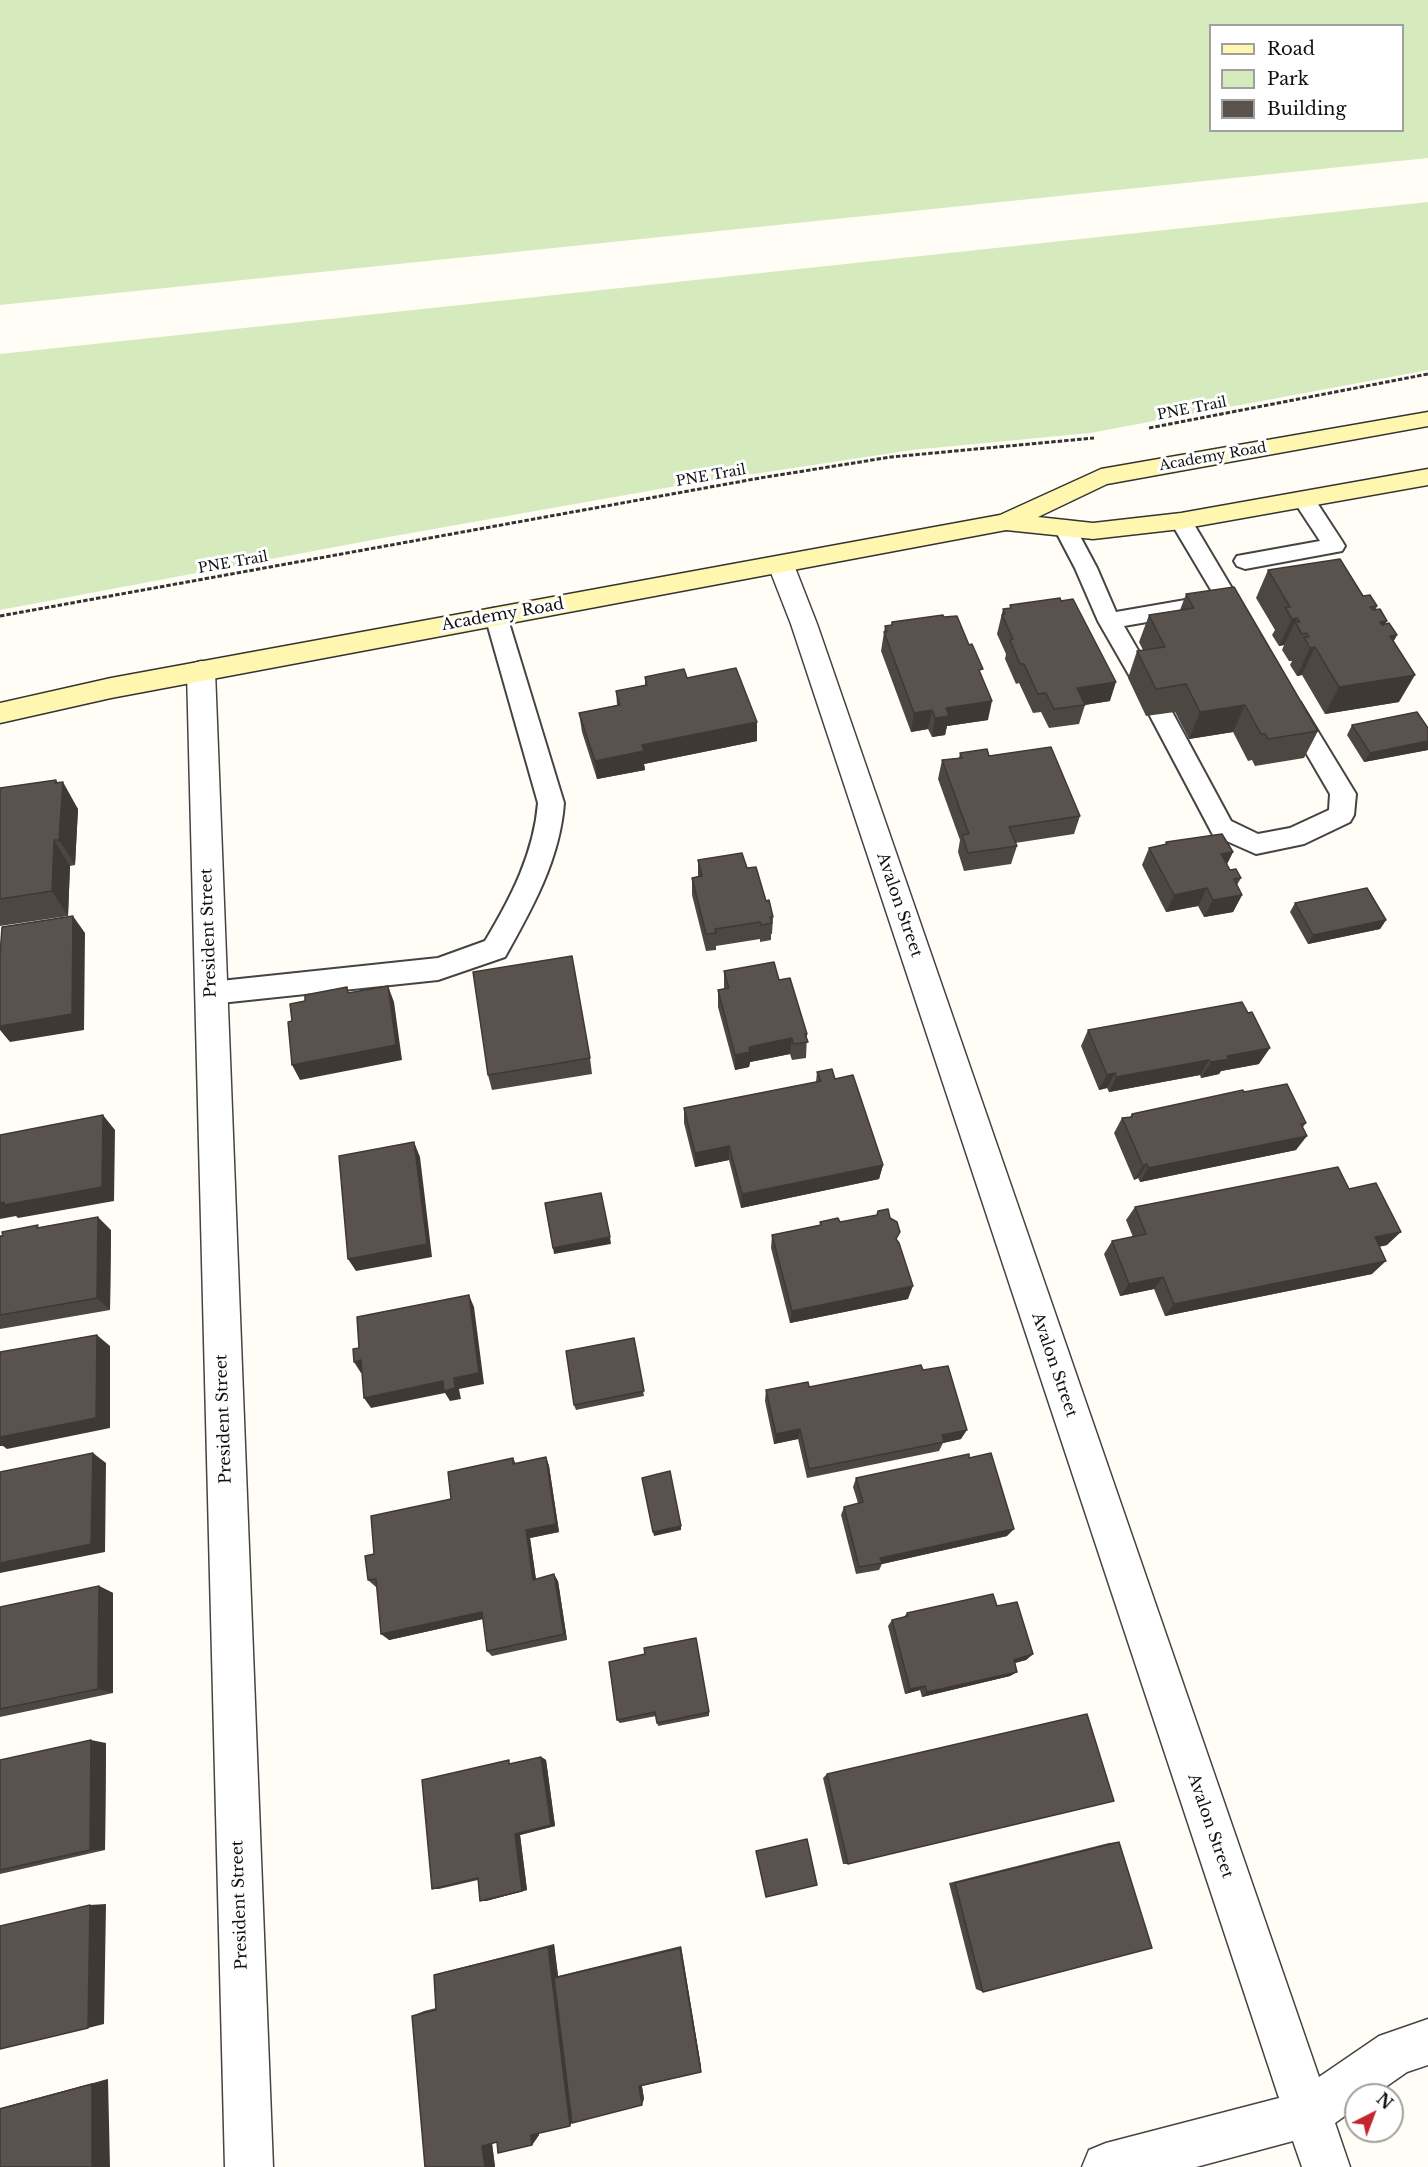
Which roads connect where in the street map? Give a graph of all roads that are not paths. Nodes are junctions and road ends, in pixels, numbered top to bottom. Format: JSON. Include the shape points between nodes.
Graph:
{"nodes":[{"id":1,"x":1428,"y":418,"type":"edge"},
{"id":2,"x":1428,"y":477,"type":"edge"},
{"id":3,"x":1304,"y":500,"type":"junction"},
{"id":4,"x":1181,"y":521,"type":"junction"},
{"id":5,"x":1006,"y":522,"type":"junction"},
{"id":6,"x":1065,"y":528,"type":"junction"},
{"id":7,"x":1245,"y":561,"type":"dead end"},
{"id":8,"x":781,"y":565,"type":"junction"},
{"id":9,"x":1229,"y":601,"type":"junction"},
{"id":10,"x":496,"y":616,"type":"junction"},
{"id":11,"x":1109,"y":621,"type":"junction"},
{"id":12,"x":1253,"y":641,"type":"edge"},
{"id":13,"x":201,"y":671,"type":"junction"},
{"id":14,"x":1141,"y":676,"type":"edge"},
{"id":15,"x":1283,"y":692,"type":"edge"},
{"id":16,"x":0,"y":713,"type":"edge"},
{"id":17,"x":1161,"y":714,"type":"edge"},
{"id":18,"x":211,"y":993,"type":"junction"},
{"id":19,"x":1428,"y":2042,"type":"edge"},
{"id":20,"x":1307,"y":2114,"type":"junction"},
{"id":21,"x":249,"y":2167,"type":"edge"},
{"id":22,"x":1106,"y":2167,"type":"edge"},
{"id":23,"x":1326,"y":2167,"type":"edge"}],
"edges":[{"from":1,"to":5,"type":"main road","name":"Academy Road","via":[[1101,477]]},
{"from":2,"to":3,"type":"main road","name":"Academy Road"},
{"from":3,"to":4,"type":"main road","name":"Academy Road"},
{"from":3,"to":7,"type":"lane","via":[[1334,546]]},
{"from":4,"to":6,"type":"main road","name":"Academy Road","via":[[1093,531]]},
{"from":4,"to":9,"type":"lane"},
{"from":5,"to":6,"type":"main road","name":"Academy Road"},
{"from":5,"to":8,"type":"main road","name":"Academy Road"},
{"from":6,"to":11,"type":"lane"},
{"from":8,"to":10,"type":"main road","name":"Academy Road"},
{"from":8,"to":20,"type":"street","name":"Avalon Street"},
{"from":9,"to":11,"type":"lane"},
{"from":9,"to":12,"type":"lane"},
{"from":10,"to":13,"type":"main road","name":"Academy Road"},
{"from":10,"to":18,"type":"lane","via":[[551,803],[549,829],[524,899],[495,949],[438,969]]},
{"from":11,"to":14,"type":"lane"},
{"from":13,"to":16,"type":"main road","name":"Academy Road"},
{"from":13,"to":18,"type":"street","name":"President Street"},
{"from":15,"to":17,"type":"lane","via":[[1343,794],[1341,815],[1295,837],[1256,844],[1222,828]]},
{"from":18,"to":21,"type":"street","name":"President Street"},
{"from":19,"to":20,"type":"street","via":[[1395,2052]]},
{"from":20,"to":22,"type":"street"},
{"from":20,"to":23,"type":"street","name":"Avalon Street"}]}
